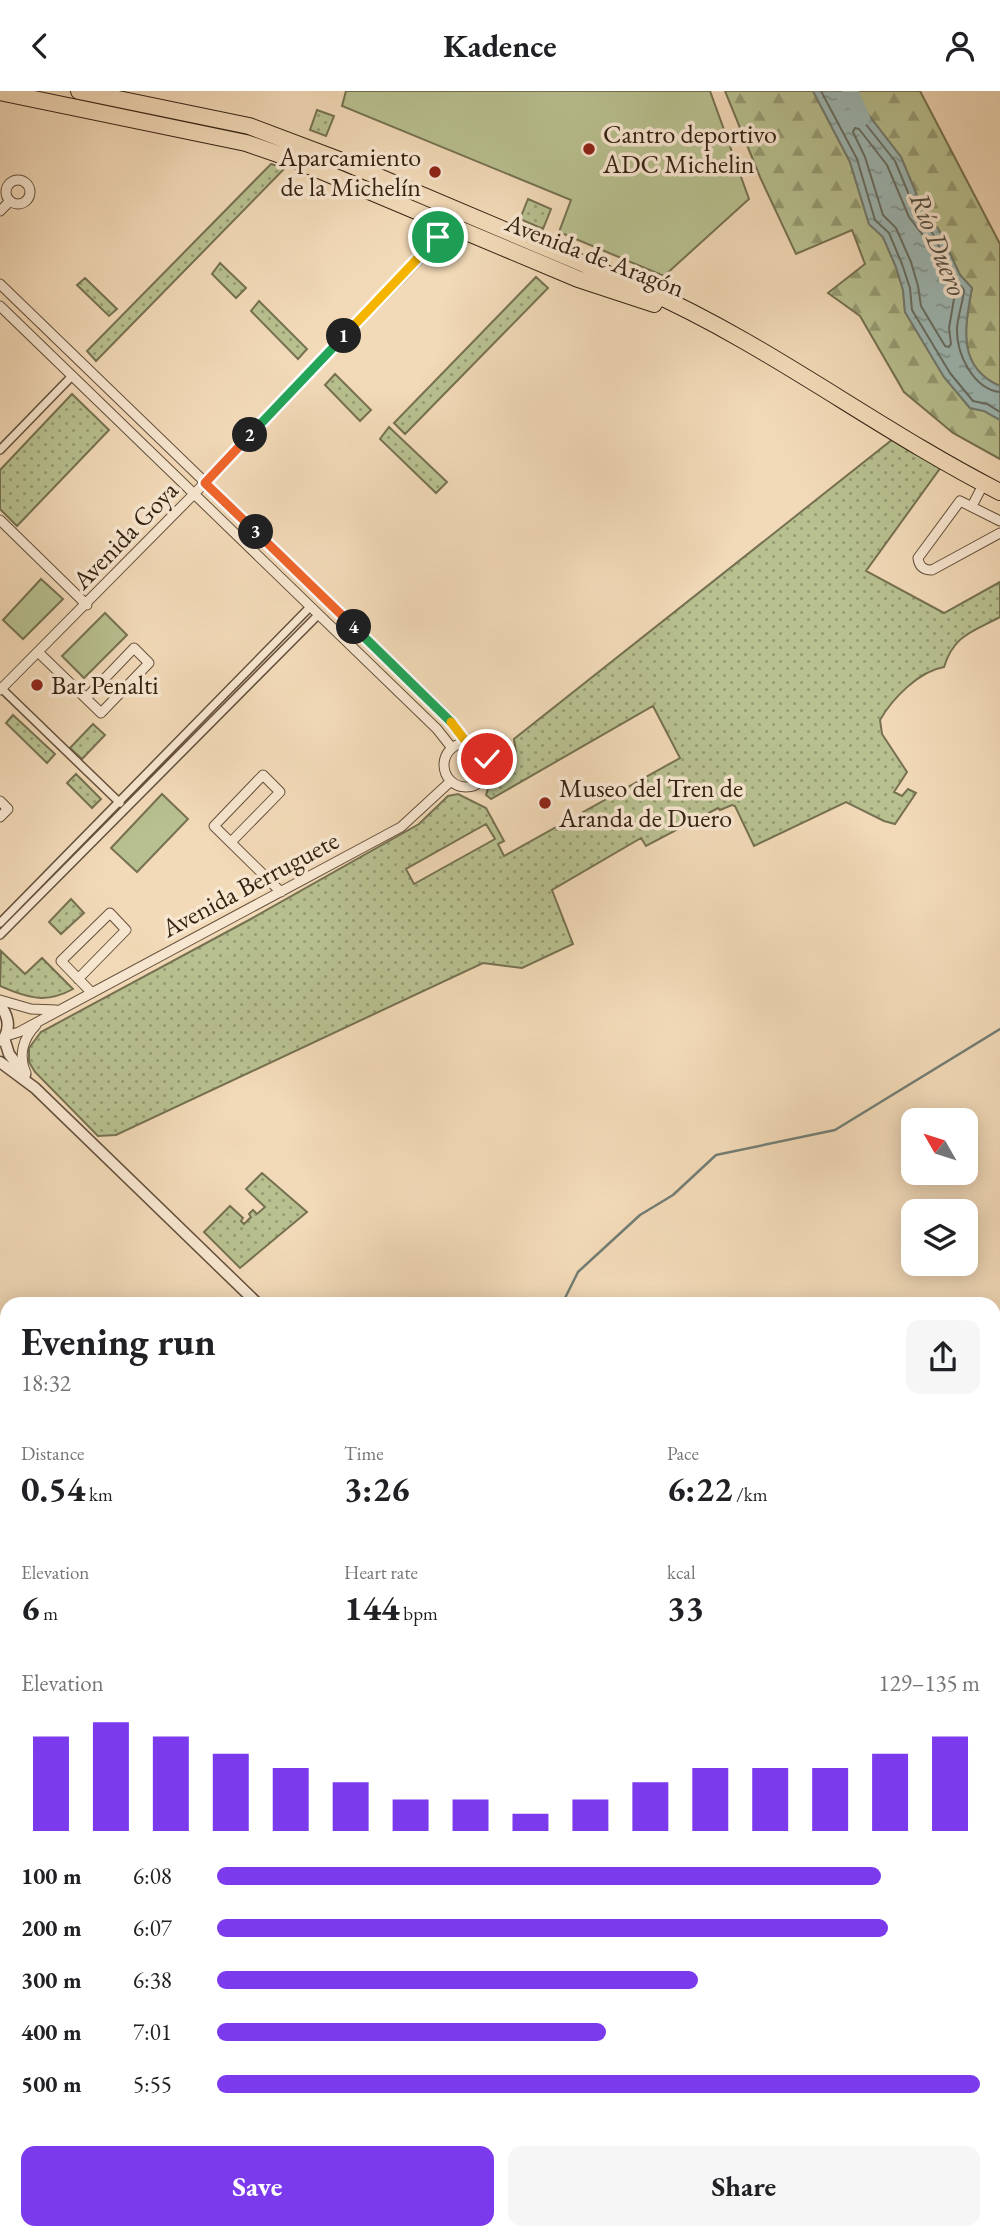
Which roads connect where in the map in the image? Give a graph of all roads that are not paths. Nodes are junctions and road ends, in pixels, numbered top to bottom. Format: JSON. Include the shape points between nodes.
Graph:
{"nodes":[{"id":1,"x":79,"y":91,"type":"edge"},
{"id":2,"x":0,"y":92,"type":"edge"},
{"id":3,"x":10,"y":201,"type":"dead end"},
{"id":4,"x":0,"y":211,"type":"edge"},
{"id":5,"x":450,"y":224,"type":"junction"},
{"id":6,"x":507,"y":232,"type":"junction"},
{"id":7,"x":0,"y":284,"type":"edge"},
{"id":8,"x":0,"y":306,"type":"edge"},
{"id":9,"x":731,"y":334,"type":"junction"},
{"id":10,"x":72,"y":376,"type":"junction"},
{"id":11,"x":0,"y":450,"type":"edge"},
{"id":12,"x":205,"y":483,"type":"junction"},
{"id":13,"x":984,"y":484,"type":"junction"},
{"id":14,"x":1000,"y":492,"type":"edge"},
{"id":15,"x":193,"y":495,"type":"junction"},
{"id":16,"x":972,"y":506,"type":"junction"},
{"id":17,"x":0,"y":520,"type":"edge"},
{"id":18,"x":1000,"y":520,"type":"edge"},
{"id":19,"x":1000,"y":533,"type":"edge"},
{"id":20,"x":87,"y":605,"type":"junction"},
{"id":21,"x":310,"y":607,"type":"junction"},
{"id":22,"x":318,"y":615,"type":"junction"},
{"id":23,"x":285,"y":633,"type":"junction"},
{"id":24,"x":293,"y":640,"type":"junction"},
{"id":25,"x":38,"y":652,"type":"junction"},
{"id":26,"x":251,"y":668,"type":"junction"},
{"id":27,"x":258,"y":675,"type":"junction"},
{"id":28,"x":1,"y":688,"type":"edge"},
{"id":29,"x":86,"y":698,"type":"junction"},
{"id":30,"x":221,"y":699,"type":"junction"},
{"id":31,"x":228,"y":705,"type":"junction"},
{"id":32,"x":193,"y":728,"type":"junction"},
{"id":33,"x":199,"y":734,"type":"junction"},
{"id":34,"x":467,"y":743,"type":"junction"},
{"id":35,"x":452,"y":748,"type":"junction"},
{"id":36,"x":159,"y":769,"type":"junction"},
{"id":37,"x":451,"y":781,"type":"junction"},
{"id":38,"x":0,"y":801,"type":"edge"},
{"id":39,"x":125,"y":802,"type":"junction"},
{"id":40,"x":0,"y":817,"type":"edge"},
{"id":41,"x":231,"y":842,"type":"junction"},
{"id":42,"x":281,"y":892,"type":"junction"},
{"id":43,"x":13,"y":916,"type":"junction"},
{"id":44,"x":0,"y":923,"type":"edge"},
{"id":45,"x":0,"y":935,"type":"edge"},
{"id":46,"x":78,"y":979,"type":"junction"},
{"id":47,"x":92,"y":993,"type":"junction"},
{"id":48,"x":0,"y":1002,"type":"edge"},
{"id":49,"x":58,"y":1010,"type":"junction"},
{"id":50,"x":42,"y":1020,"type":"junction"},
{"id":51,"x":3,"y":1039,"type":"edge"},
{"id":52,"x":0,"y":1062,"type":"edge"},
{"id":53,"x":33,"y":1084,"type":"junction"},
{"id":54,"x":251,"y":1297,"type":"edge"}],
"edges":[{"from":1,"to":6,"type":"highway","name":"Avenida de Aragón","via":[[249,126]]},
{"from":2,"to":5,"type":"highway","name":"Avenida de Aragón","via":[[246,143]]},
{"from":3,"to":4,"type":"street"},
{"from":5,"to":6,"type":"street","via":[[500,236]]},
{"from":5,"to":9,"type":"highway","name":"Avenida de Aragón","via":[[578,279]]},
{"from":5,"to":12,"type":"street","name":"Avenida Goya"},
{"from":6,"to":9,"type":"highway","name":"Avenida de Aragón","via":[[676,304]]},
{"from":7,"to":12,"type":"street"},
{"from":8,"to":10,"type":"street"},
{"from":9,"to":13,"type":"highway","name":"Avenida de Aragón"},
{"from":10,"to":11,"type":"street"},
{"from":10,"to":15,"type":"street"},
{"from":12,"to":15,"type":"street","name":"Avenida Goya"},
{"from":12,"to":34,"type":"street","via":[[450,719]]},
{"from":13,"to":14,"type":"highway","name":"Avenida de Aragón"},
{"from":13,"to":16,"type":"street"},
{"from":15,"to":20,"type":"street","name":"Avenida Goya"},
{"from":15,"to":21,"type":"street"},
{"from":16,"to":18,"type":"street"},
{"from":16,"to":19,"type":"street","via":[[957,503],[918,558],[922,568],[932,570]]},
{"from":17,"to":20,"type":"street"},
{"from":20,"to":25,"type":"street","name":"Avenida Goya"},
{"from":21,"to":22,"type":"street"},
{"from":21,"to":23,"type":"street"},
{"from":22,"to":24,"type":"street"},
{"from":22,"to":35,"type":"street"},
{"from":23,"to":24,"type":"street"},
{"from":23,"to":26,"type":"street"},
{"from":24,"to":27,"type":"street"},
{"from":25,"to":28,"type":"street","name":"Avenida Goya"},
{"from":25,"to":29,"type":"street"},
{"from":26,"to":27,"type":"street"},
{"from":26,"to":30,"type":"street"},
{"from":27,"to":31,"type":"street"},
{"from":28,"to":39,"type":"street"},
{"from":29,"to":29,"type":"street","via":[[101,713],[149,663],[134,648]]},
{"from":30,"to":31,"type":"street"},
{"from":30,"to":32,"type":"street"},
{"from":31,"to":33,"type":"street"},
{"from":32,"to":33,"type":"street"},
{"from":32,"to":36,"type":"street"},
{"from":33,"to":36,"type":"street"},
{"from":34,"to":35,"type":"street"},
{"from":34,"to":37,"type":"street","via":[[483,750],[488,770],[472,786]]},
{"from":35,"to":37,"type":"street","via":[[444,764]]},
{"from":36,"to":39,"type":"street"},
{"from":37,"to":42,"type":"street","name":"Avenida Berruguete","via":[[401,827]]},
{"from":38,"to":40,"type":"street","via":[[8,809]]},
{"from":39,"to":43,"type":"street"},
{"from":41,"to":41,"type":"street","via":[[214,826],[263,775],[280,792]]},
{"from":41,"to":42,"type":"street"},
{"from":42,"to":47,"type":"street","name":"Avenida Berruguete"},
{"from":43,"to":44,"type":"street"},
{"from":43,"to":45,"type":"street"},
{"from":46,"to":46,"type":"street","via":[[61,961],[110,913],[126,930]]},
{"from":46,"to":47,"type":"street"},
{"from":47,"to":49,"type":"street","name":"Avenida Berruguete"},
{"from":48,"to":49,"type":"street"},
{"from":48,"to":51,"type":"street","via":[[8,1021]]},
{"from":49,"to":50,"type":"street","name":"Avenida Berruguete"},
{"from":50,"to":51,"type":"street","name":"Avenida Berruguete"},
{"from":50,"to":53,"type":"street","via":[[23,1047],[23,1067]]},
{"from":51,"to":53,"type":"street"},
{"from":52,"to":53,"type":"street"},
{"from":53,"to":54,"type":"street"}]}
